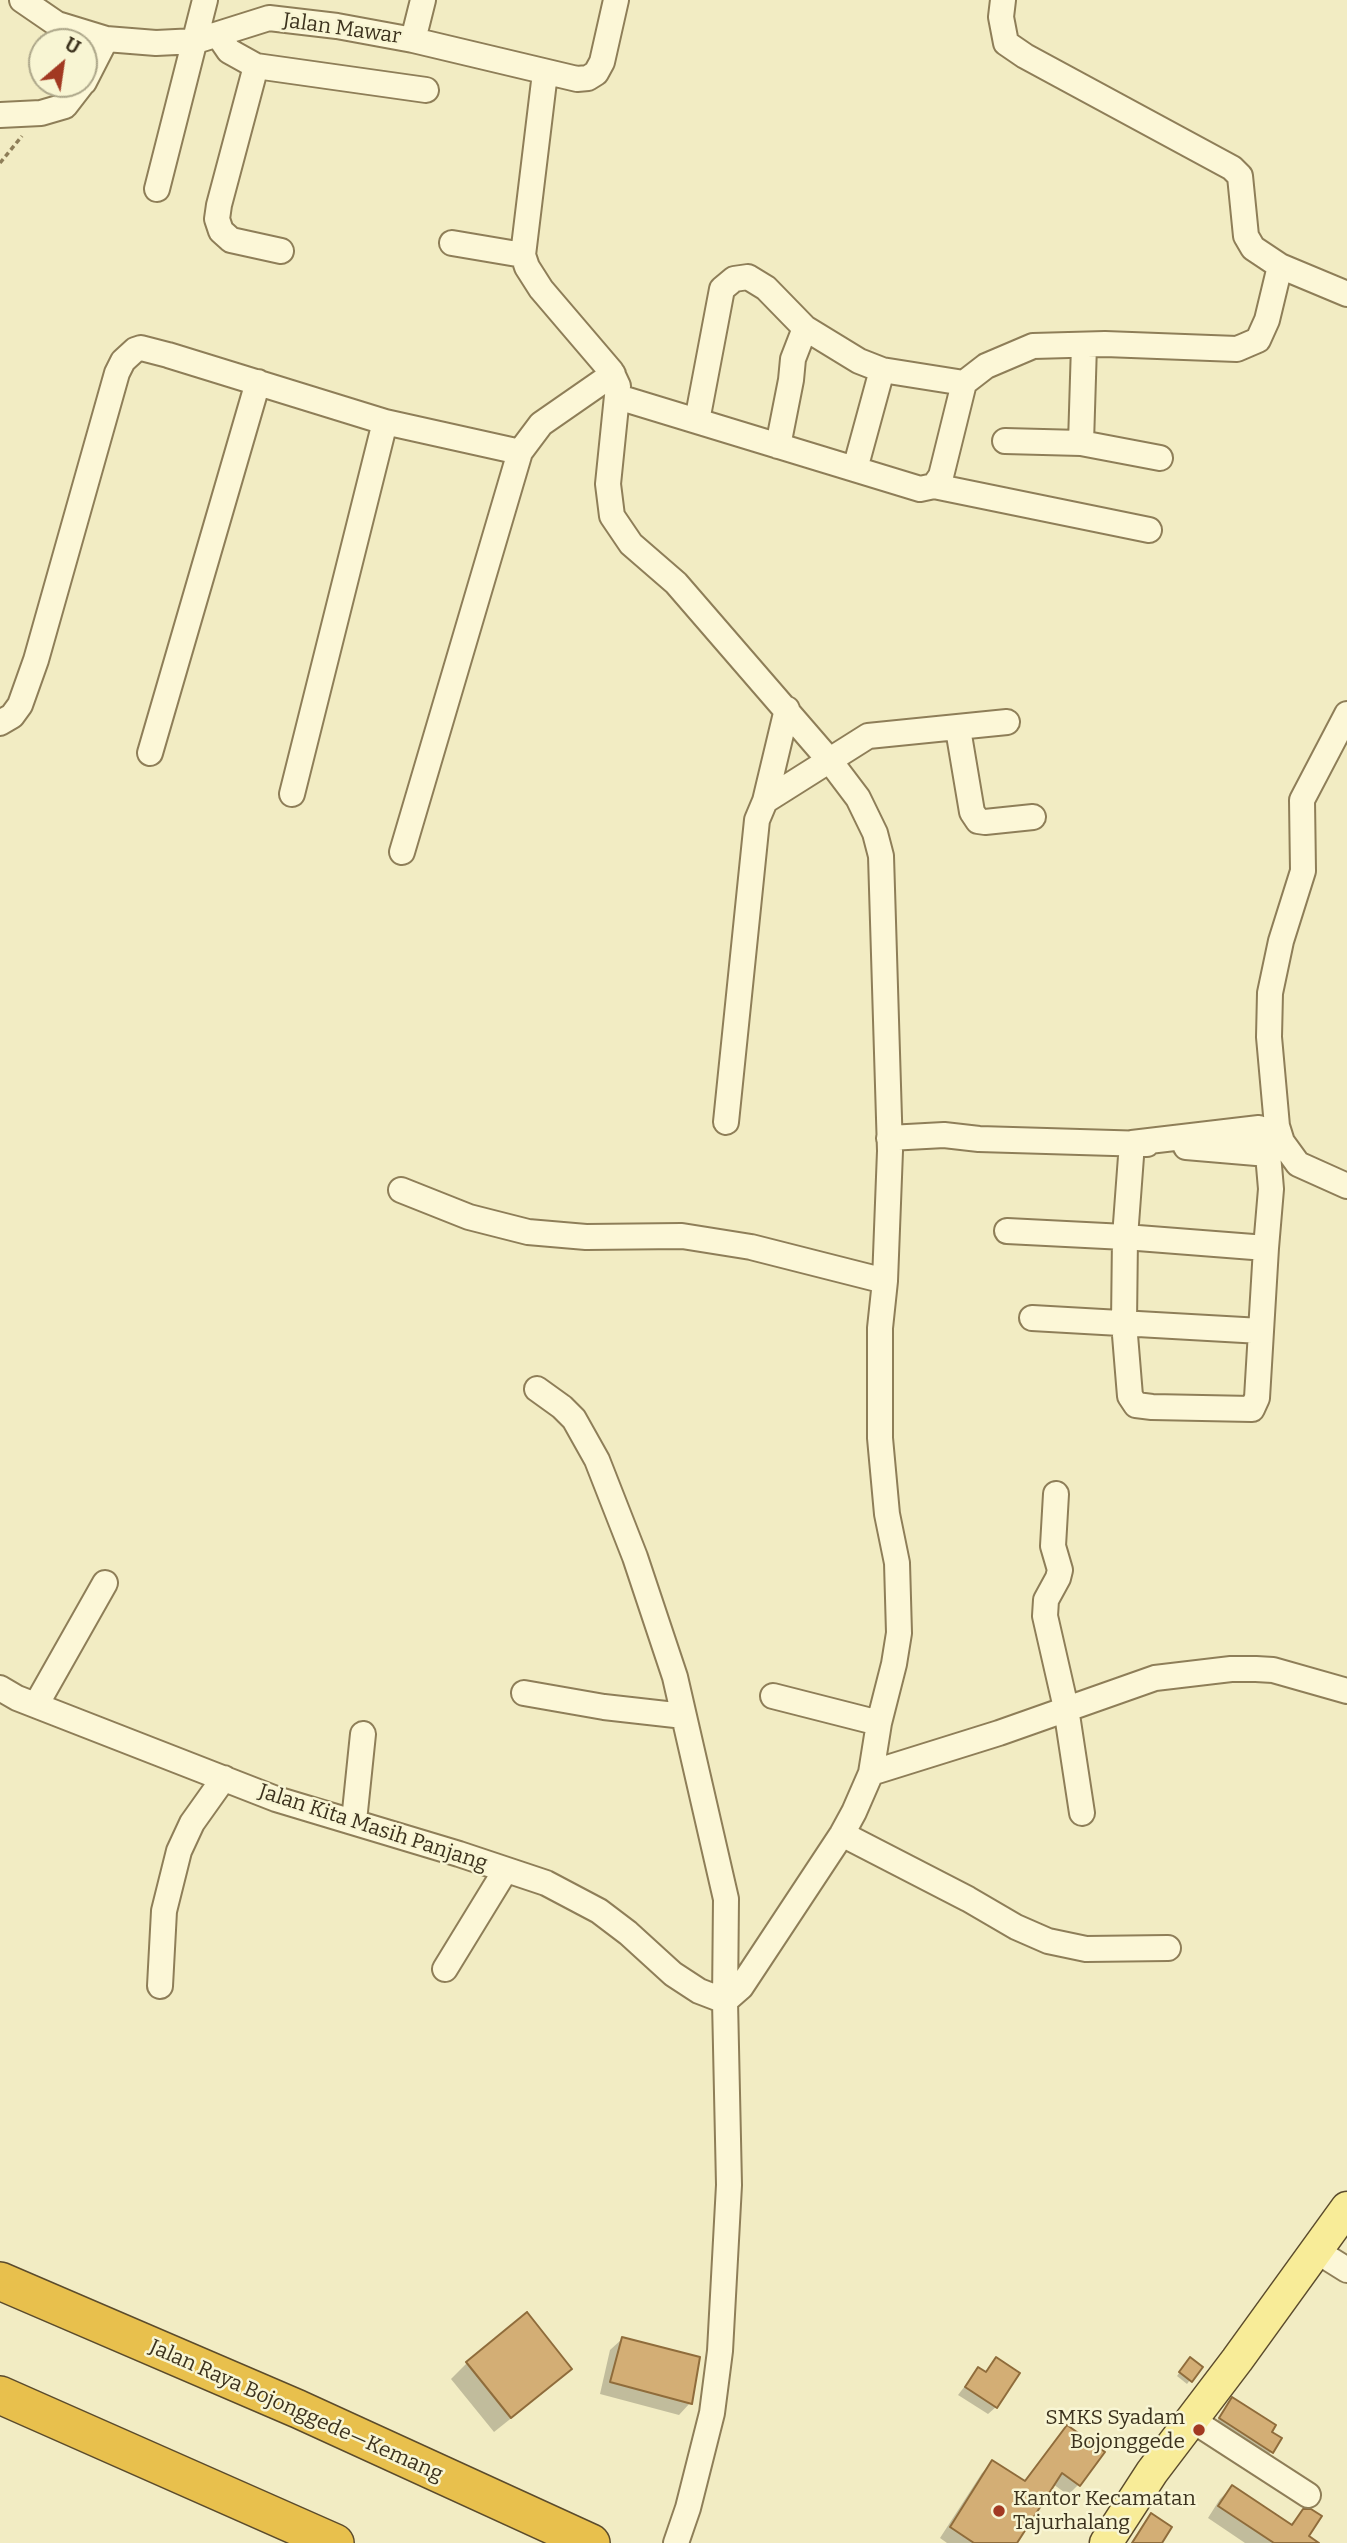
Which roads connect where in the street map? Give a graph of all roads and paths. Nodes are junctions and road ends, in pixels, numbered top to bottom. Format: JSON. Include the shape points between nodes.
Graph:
{"nodes":[{"id":1,"x":22,"y":0,"type":"edge"},
{"id":2,"x":205,"y":0,"type":"edge"},
{"id":3,"x":423,"y":0,"type":"edge"},
{"id":4,"x":615,"y":0,"type":"edge"},
{"id":5,"x":1003,"y":0,"type":"edge"},
{"id":6,"x":207,"y":38,"type":"junction"},
{"id":7,"x":107,"y":39,"type":"junction"},
{"id":8,"x":413,"y":40,"type":"junction"},
{"id":9,"x":98,"y":56,"type":"edge"},
{"id":10,"x":256,"y":66,"type":"junction"},
{"id":11,"x":545,"y":73,"type":"junction"},
{"id":12,"x":426,"y":90,"type":"dead end"},
{"id":13,"x":71,"y":98,"type":"edge"},
{"id":14,"x":0,"y":115,"type":"edge"},
{"id":15,"x":157,"y":189,"type":"dead end"},
{"id":16,"x":452,"y":243,"type":"dead end"},
{"id":17,"x":281,"y":251,"type":"dead end"},
{"id":18,"x":523,"y":255,"type":"junction"},
{"id":19,"x":1280,"y":267,"type":"junction"},
{"id":20,"x":1347,"y":294,"type":"edge"},
{"id":21,"x":805,"y":328,"type":"junction"},
{"id":22,"x":1084,"y":345,"type":"junction"},
{"id":23,"x":882,"y":370,"type":"junction"},
{"id":24,"x":258,"y":382,"type":"junction"},
{"id":25,"x":964,"y":383,"type":"junction"},
{"id":26,"x":615,"y":386,"type":"junction"},
{"id":27,"x":697,"y":421,"type":"junction"},
{"id":28,"x":385,"y":422,"type":"junction"},
{"id":29,"x":1005,"y":442,"type":"dead end"},
{"id":30,"x":1081,"y":443,"type":"junction"},
{"id":31,"x":778,"y":446,"type":"junction"},
{"id":32,"x":520,"y":452,"type":"junction"},
{"id":33,"x":1160,"y":458,"type":"dead end"},
{"id":34,"x":855,"y":469,"type":"junction"},
{"id":35,"x":934,"y":486,"type":"junction"},
{"id":36,"x":1149,"y":530,"type":"dead end"},
{"id":37,"x":787,"y":709,"type":"junction"},
{"id":38,"x":1347,"y":714,"type":"edge"},
{"id":39,"x":1007,"y":722,"type":"dead end"},
{"id":40,"x":0,"y":723,"type":"edge"},
{"id":41,"x":958,"y":729,"type":"junction"},
{"id":42,"x":150,"y":753,"type":"dead end"},
{"id":43,"x":830,"y":761,"type":"junction"},
{"id":44,"x":292,"y":794,"type":"dead end"},
{"id":45,"x":765,"y":801,"type":"junction"},
{"id":46,"x":1033,"y":817,"type":"dead end"},
{"id":47,"x":402,"y":852,"type":"dead end"},
{"id":48,"x":726,"y":1122,"type":"dead end"},
{"id":49,"x":1132,"y":1143,"type":"junction"},
{"id":50,"x":889,"y":1144,"type":"junction"},
{"id":51,"x":1347,"y":1186,"type":"edge"},
{"id":52,"x":401,"y":1190,"type":"dead end"},
{"id":53,"x":1007,"y":1231,"type":"dead end"},
{"id":54,"x":1125,"y":1237,"type":"junction"},
{"id":55,"x":1266,"y":1248,"type":"junction"},
{"id":56,"x":886,"y":1281,"type":"junction"},
{"id":57,"x":1032,"y":1318,"type":"dead end"},
{"id":58,"x":1124,"y":1323,"type":"junction"},
{"id":59,"x":1261,"y":1331,"type":"junction"},
{"id":60,"x":537,"y":1389,"type":"dead end"},
{"id":61,"x":1056,"y":1494,"type":"dead end"},
{"id":62,"x":104,"y":1583,"type":"dead end"},
{"id":63,"x":1346,"y":1686,"type":"edge"},
{"id":64,"x":0,"y":1688,"type":"edge"},
{"id":65,"x":524,"y":1693,"type":"dead end"},
{"id":66,"x":773,"y":1696,"type":"dead end"},
{"id":67,"x":36,"y":1705,"type":"junction"},
{"id":68,"x":1066,"y":1708,"type":"junction"},
{"id":69,"x":684,"y":1716,"type":"junction"},
{"id":70,"x":879,"y":1723,"type":"junction"},
{"id":71,"x":363,"y":1734,"type":"dead end"},
{"id":72,"x":872,"y":1773,"type":"junction"},
{"id":73,"x":224,"y":1778,"type":"junction"},
{"id":74,"x":1082,"y":1813,"type":"dead end"},
{"id":75,"x":354,"y":1821,"type":"junction"},
{"id":76,"x":842,"y":1834,"type":"junction"},
{"id":77,"x":506,"y":1871,"type":"junction"},
{"id":78,"x":1168,"y":1948,"type":"dead end"},
{"id":79,"x":445,"y":1969,"type":"dead end"},
{"id":80,"x":160,"y":1986,"type":"dead end"},
{"id":81,"x":725,"y":2001,"type":"junction"},
{"id":82,"x":1347,"y":2208,"type":"edge"},
{"id":83,"x":1315,"y":2250,"type":"junction"},
{"id":84,"x":1347,"y":2270,"type":"edge"},
{"id":85,"x":0,"y":2281,"type":"edge"},
{"id":86,"x":0,"y":2395,"type":"edge"},
{"id":87,"x":1192,"y":2420,"type":"junction"},
{"id":88,"x":1308,"y":2495,"type":"dead end"},
{"id":89,"x":335,"y":2543,"type":"edge"},
{"id":90,"x":591,"y":2543,"type":"edge"},
{"id":91,"x":676,"y":2543,"type":"edge"},
{"id":92,"x":1105,"y":2543,"type":"edge"}],
"edges":[{"from":1,"to":7,"type":"street","name":"Jalan Mawar","via":[[57,23]]},
{"from":2,"to":6,"type":"street"},
{"from":3,"to":8,"type":"street"},
{"from":4,"to":11,"type":"street","name":"Jalan Mawar","via":[[605,55],[596,73],[577,79]]},
{"from":5,"to":19,"type":"street","via":[[1006,43],[1233,168],[1240,176],[1246,236],[1253,248]]},
{"from":6,"to":7,"type":"street","name":"Jalan Mawar","via":[[156,43]]},
{"from":6,"to":8,"type":"street","name":"Jalan Mawar","via":[[269,18]]},
{"from":6,"to":10,"type":"street"},
{"from":6,"to":15,"type":"street"},
{"from":7,"to":9,"type":"street"},
{"from":8,"to":11,"type":"street","name":"Jalan Mawar"},
{"from":10,"to":12,"type":"street"},
{"from":10,"to":17,"type":"street","via":[[217,219],[231,240]]},
{"from":11,"to":18,"type":"street"},
{"from":13,"to":14,"type":"street","via":[[65,106],[41,113]]},
{"from":16,"to":18,"type":"street"},
{"from":18,"to":26,"type":"street","via":[[541,289]]},
{"from":19,"to":20,"type":"street"},
{"from":19,"to":22,"type":"street","via":[[1258,340],[1237,349]]},
{"from":21,"to":23,"type":"street"},
{"from":21,"to":27,"type":"street","via":[[748,277],[734,279],[722,289]]},
{"from":21,"to":31,"type":"street","via":[[793,359]]},
{"from":22,"to":25,"type":"street","via":[[1033,346],[985,366]]},
{"from":22,"to":30,"type":"street"},
{"from":23,"to":25,"type":"street"},
{"from":23,"to":34,"type":"street"},
{"from":24,"to":28,"type":"street"},
{"from":24,"to":40,"type":"street","via":[[141,348],[128,354],[117,373],[36,660],[20,705]]},
{"from":24,"to":42,"type":"street"},
{"from":25,"to":35,"type":"street","via":[[941,476]]},
{"from":26,"to":27,"type":"street"},
{"from":26,"to":32,"type":"street","via":[[541,424]]},
{"from":26,"to":37,"type":"street","via":[[608,484],[612,516],[631,544],[668,574]]},
{"from":27,"to":31,"type":"street"},
{"from":28,"to":32,"type":"street"},
{"from":28,"to":44,"type":"street"},
{"from":29,"to":30,"type":"street"},
{"from":30,"to":33,"type":"street"},
{"from":31,"to":34,"type":"street"},
{"from":32,"to":47,"type":"street"},
{"from":34,"to":35,"type":"street","via":[[919,489]]},
{"from":35,"to":36,"type":"street"},
{"from":37,"to":43,"type":"street"},
{"from":37,"to":45,"type":"street"},
{"from":38,"to":51,"type":"street","via":[[1303,800],[1303,871],[1270,993],[1269,1037],[1282,1142],[1298,1164]]},
{"from":39,"to":41,"type":"street"},
{"from":41,"to":43,"type":"street","via":[[868,736]]},
{"from":41,"to":46,"type":"street","via":[[972,812],[978,821]]},
{"from":43,"to":45,"type":"street"},
{"from":43,"to":50,"type":"street","via":[[858,798],[881,856]]},
{"from":45,"to":48,"type":"street","via":[[757,820]]},
{"from":49,"to":50,"type":"street","via":[[944,1135]]},
{"from":49,"to":54,"type":"street"},
{"from":49,"to":55,"type":"street","via":[[1259,1128],[1268,1154],[1271,1189]]},
{"from":50,"to":56,"type":"street"},
{"from":52,"to":56,"type":"street","via":[[469,1217],[528,1232],[682,1236],[751,1247]]},
{"from":53,"to":54,"type":"street"},
{"from":54,"to":55,"type":"street"},
{"from":54,"to":58,"type":"street"},
{"from":55,"to":59,"type":"street"},
{"from":56,"to":70,"type":"street","via":[[880,1328],[880,1438],[897,1563],[899,1633]]},
{"from":57,"to":58,"type":"street"},
{"from":58,"to":59,"type":"street"},
{"from":58,"to":59,"type":"street","via":[[1130,1396],[1136,1405],[1152,1407],[1252,1409],[1257,1398]]},
{"from":60,"to":69,"type":"street","via":[[574,1419],[597,1460],[639,1569]]},
{"from":61,"to":68,"type":"street","via":[[1053,1546],[1060,1570],[1046,1600],[1045,1616]]},
{"from":62,"to":67,"type":"street"},
{"from":63,"to":68,"type":"street","via":[[1273,1670],[1231,1668],[1155,1678]]},
{"from":64,"to":67,"type":"street","name":"Jalan Kita Masih Panjang"},
{"from":65,"to":69,"type":"street"},
{"from":66,"to":70,"type":"street"},
{"from":67,"to":73,"type":"street","name":"Jalan Kita Masih Panjang"},
{"from":68,"to":72,"type":"street"},
{"from":68,"to":74,"type":"street"},
{"from":69,"to":81,"type":"street","via":[[726,1899]]},
{"from":70,"to":72,"type":"street"},
{"from":71,"to":75,"type":"street"},
{"from":72,"to":76,"type":"street"},
{"from":73,"to":75,"type":"street","name":"Jalan Kita Masih Panjang","via":[[276,1799]]},
{"from":73,"to":80,"type":"street","via":[[192,1823],[179,1851],[164,1911]]},
{"from":75,"to":77,"type":"street","name":"Jalan Kita Masih Panjang"},
{"from":76,"to":78,"type":"street","via":[[1048,1941],[1086,1949]]},
{"from":76,"to":81,"type":"street","via":[[741,1987]]},
{"from":77,"to":79,"type":"street"},
{"from":77,"to":81,"type":"street","name":"Jalan Kita Masih Panjang","via":[[546,1883],[599,1911],[673,1974],[699,1992]]},
{"from":81,"to":91,"type":"street","via":[[729,2185],[720,2351],[712,2413]]},
{"from":82,"to":83,"type":"main road"},
{"from":83,"to":84,"type":"street"},
{"from":83,"to":87,"type":"main road"},
{"from":85,"to":90,"type":"highway","name":"Jalan Raya Bojonggede—Kemang","via":[[286,2403]]},
{"from":86,"to":89,"type":"highway"},
{"from":87,"to":88,"type":"street"},
{"from":87,"to":92,"type":"main road"}]}
